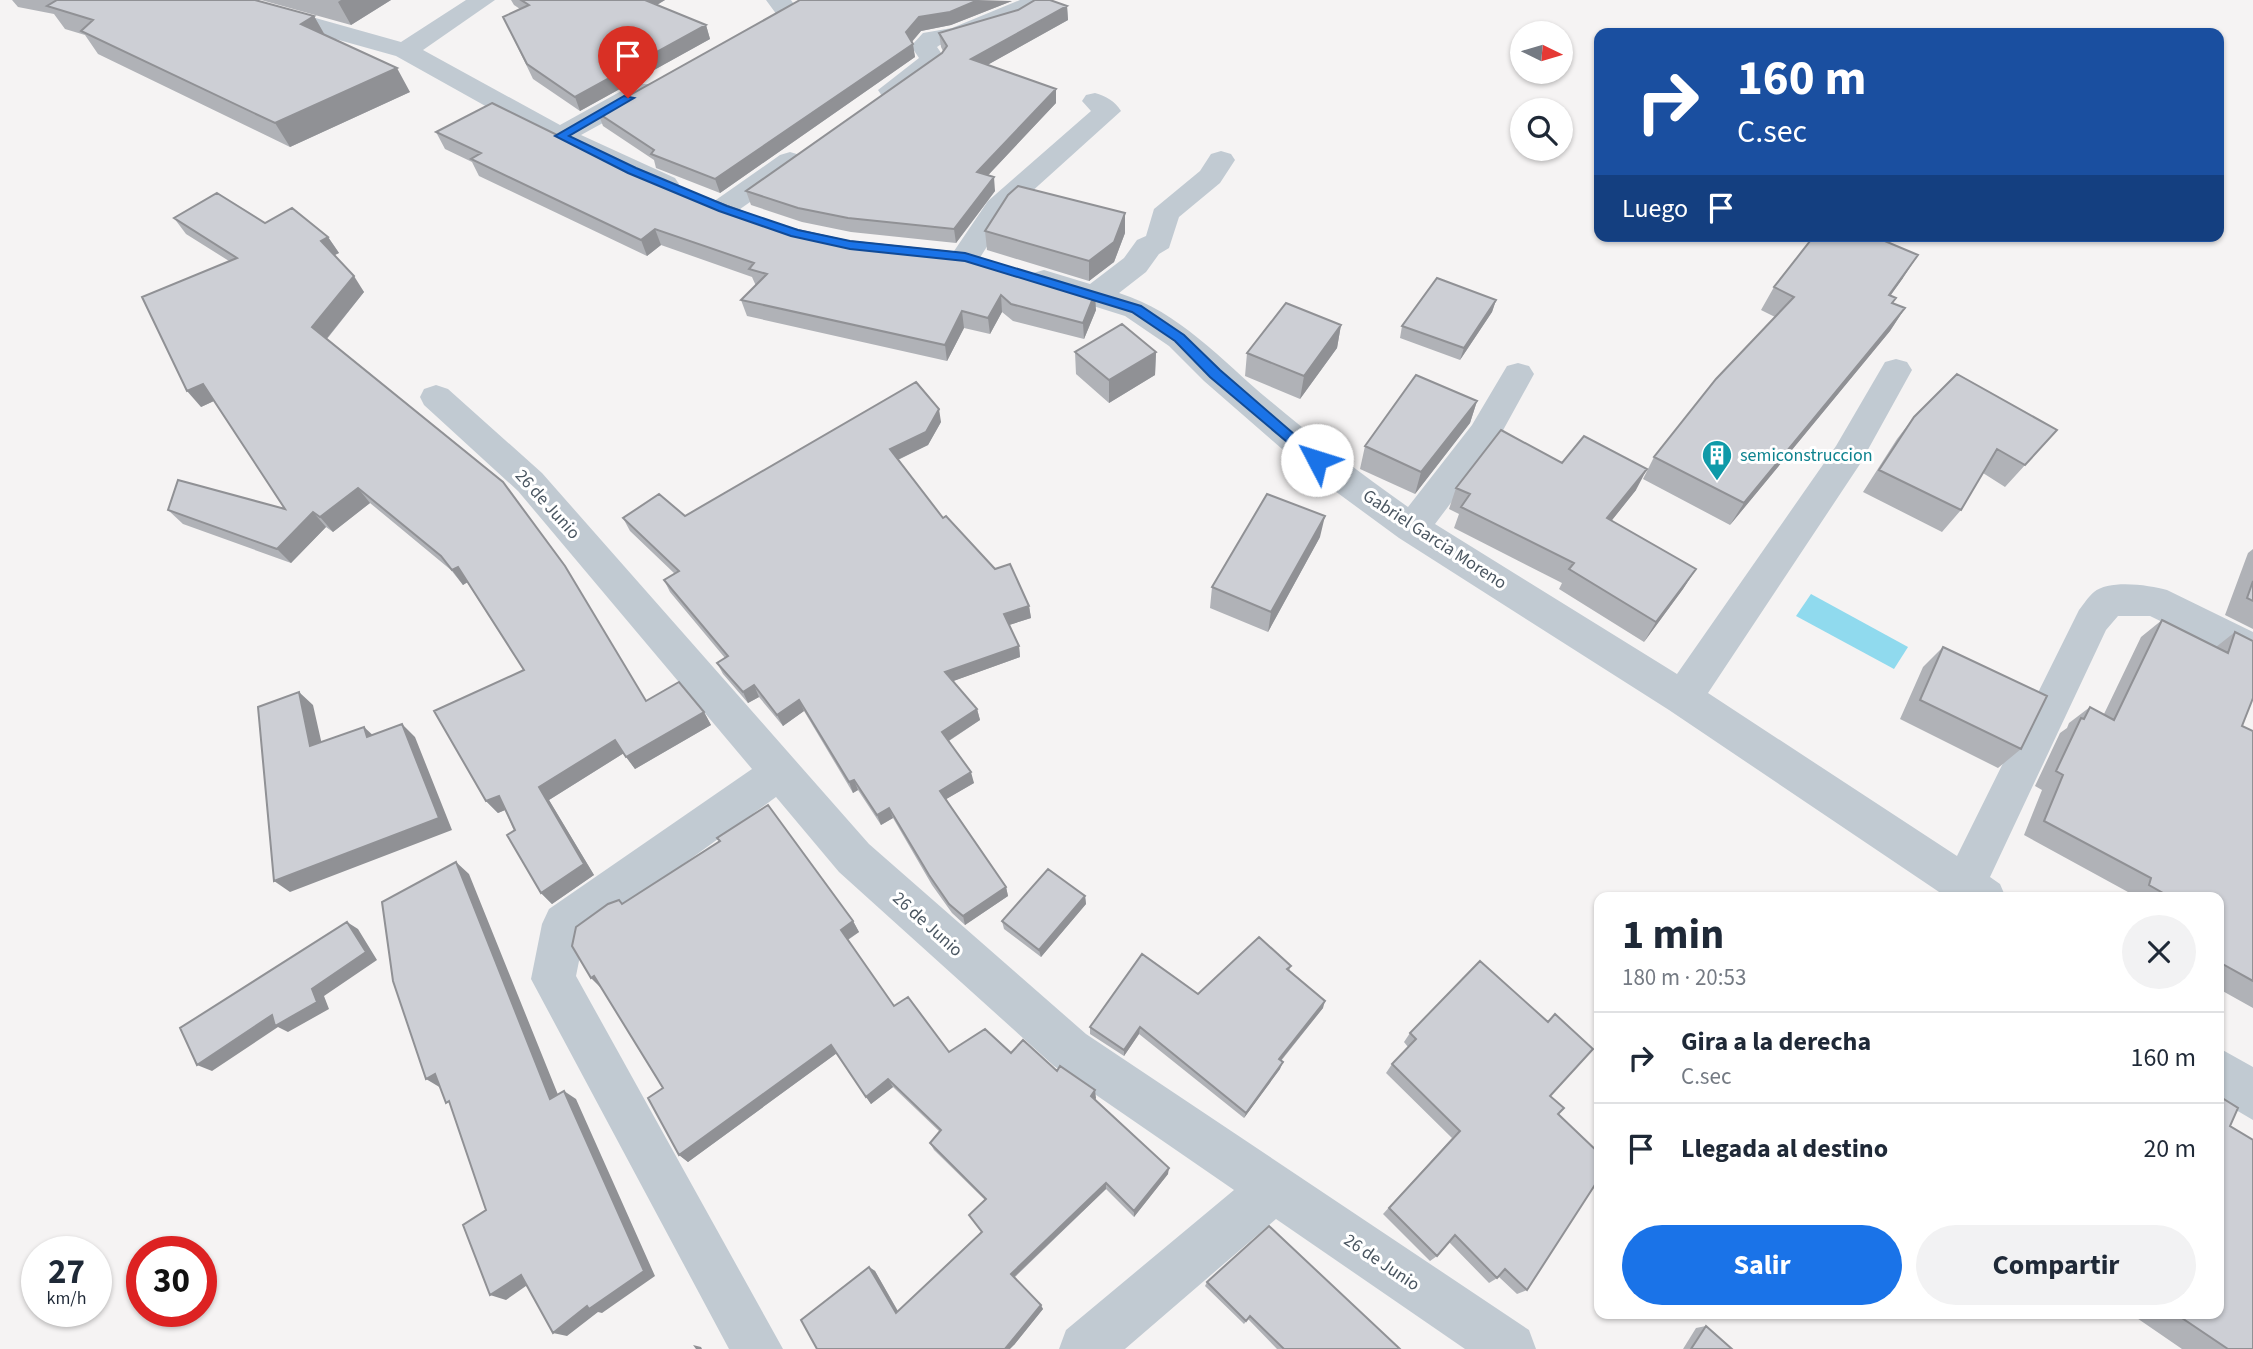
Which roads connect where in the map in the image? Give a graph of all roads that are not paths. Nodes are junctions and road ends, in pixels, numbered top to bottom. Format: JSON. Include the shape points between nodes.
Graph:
{"nodes":[{"id":1,"x":223,"y":0,"type":"edge"},
{"id":2,"x":485,"y":0,"type":"edge"},
{"id":3,"x":1033,"y":0,"type":"edge"},
{"id":4,"x":789,"y":3,"type":"edge"},
{"id":5,"x":763,"y":23,"type":"edge"},
{"id":6,"x":405,"y":51,"type":"junction"},
{"id":7,"x":667,"y":76,"type":"edge"},
{"id":8,"x":1095,"y":101,"type":"dead end"},
{"id":9,"x":867,"y":107,"type":"edge"},
{"id":10,"x":560,"y":136,"type":"junction"},
{"id":11,"x":811,"y":146,"type":"edge"},
{"id":12,"x":1221,"y":160,"type":"dead end"},
{"id":13,"x":723,"y":208,"type":"junction"},
{"id":14,"x":759,"y":221,"type":"edge"},
{"id":15,"x":1096,"y":295,"type":"junction"},
{"id":16,"x":1896,"y":370,"type":"dead end"},
{"id":17,"x":1518,"y":374,"type":"dead end"},
{"id":18,"x":436,"y":397,"type":"dead end"},
{"id":19,"x":1412,"y":528,"type":"junction"},
{"id":20,"x":2253,"y":650,"type":"edge"},
{"id":21,"x":1683,"y":698,"type":"junction"},
{"id":22,"x":782,"y":771,"type":"junction"},
{"id":23,"x":1975,"y":890,"type":"edge"},
{"id":24,"x":2224,"y":1075,"type":"edge"},
{"id":25,"x":2253,"y":1096,"type":"edge"},
{"id":26,"x":1274,"y":1189,"type":"junction"},
{"id":27,"x":757,"y":1349,"type":"edge"},
{"id":28,"x":1085,"y":1349,"type":"edge"},
{"id":29,"x":1510,"y":1349,"type":"edge"}],
"edges":[{"from":1,"to":6,"type":"street"},
{"from":2,"to":6,"type":"street"},
{"from":3,"to":9,"type":"street","via":[[1026,9],[964,33],[932,38],[924,46],[933,61]]},
{"from":4,"to":5,"type":"street"},
{"from":6,"to":10,"type":"street"},
{"from":7,"to":10,"type":"street"},
{"from":8,"to":15,"type":"street","name":"Gabriel Garcia Moreno","via":[[1108,111],[998,207],[979,262]]},
{"from":10,"to":13,"type":"street"},
{"from":11,"to":13,"type":"street"},
{"from":12,"to":15,"type":"street","via":[[1200,185],[1172,205],[1164,216],[1159,241]]},
{"from":13,"to":14,"type":"street"},
{"from":15,"to":19,"type":"street","name":"Gabriel Garcia Moreno","via":[[1136,309],[1180,338],[1317,460]]},
{"from":16,"to":21,"type":"street","via":[[1848,454]]},
{"from":17,"to":19,"type":"street","via":[[1484,434]]},
{"from":18,"to":22,"type":"street","name":"26 de Junio","via":[[530,482]]},
{"from":19,"to":21,"type":"street","name":"Gabriel Garcia Moreno"},
{"from":20,"to":23,"type":"street","via":[[2154,601],[2108,601],[2092,621]]},
{"from":21,"to":23,"type":"street","name":"Gabriel Garcia Moreno"},
{"from":22,"to":26,"type":"street","name":"26 de Junio","via":[[853,858],[1070,1050]]},
{"from":22,"to":27,"type":"street","via":[[564,924],[553,979]]},
{"from":24,"to":25,"type":"street"},
{"from":26,"to":28,"type":"street"},
{"from":26,"to":29,"type":"street","name":"26 de Junio"}]}
